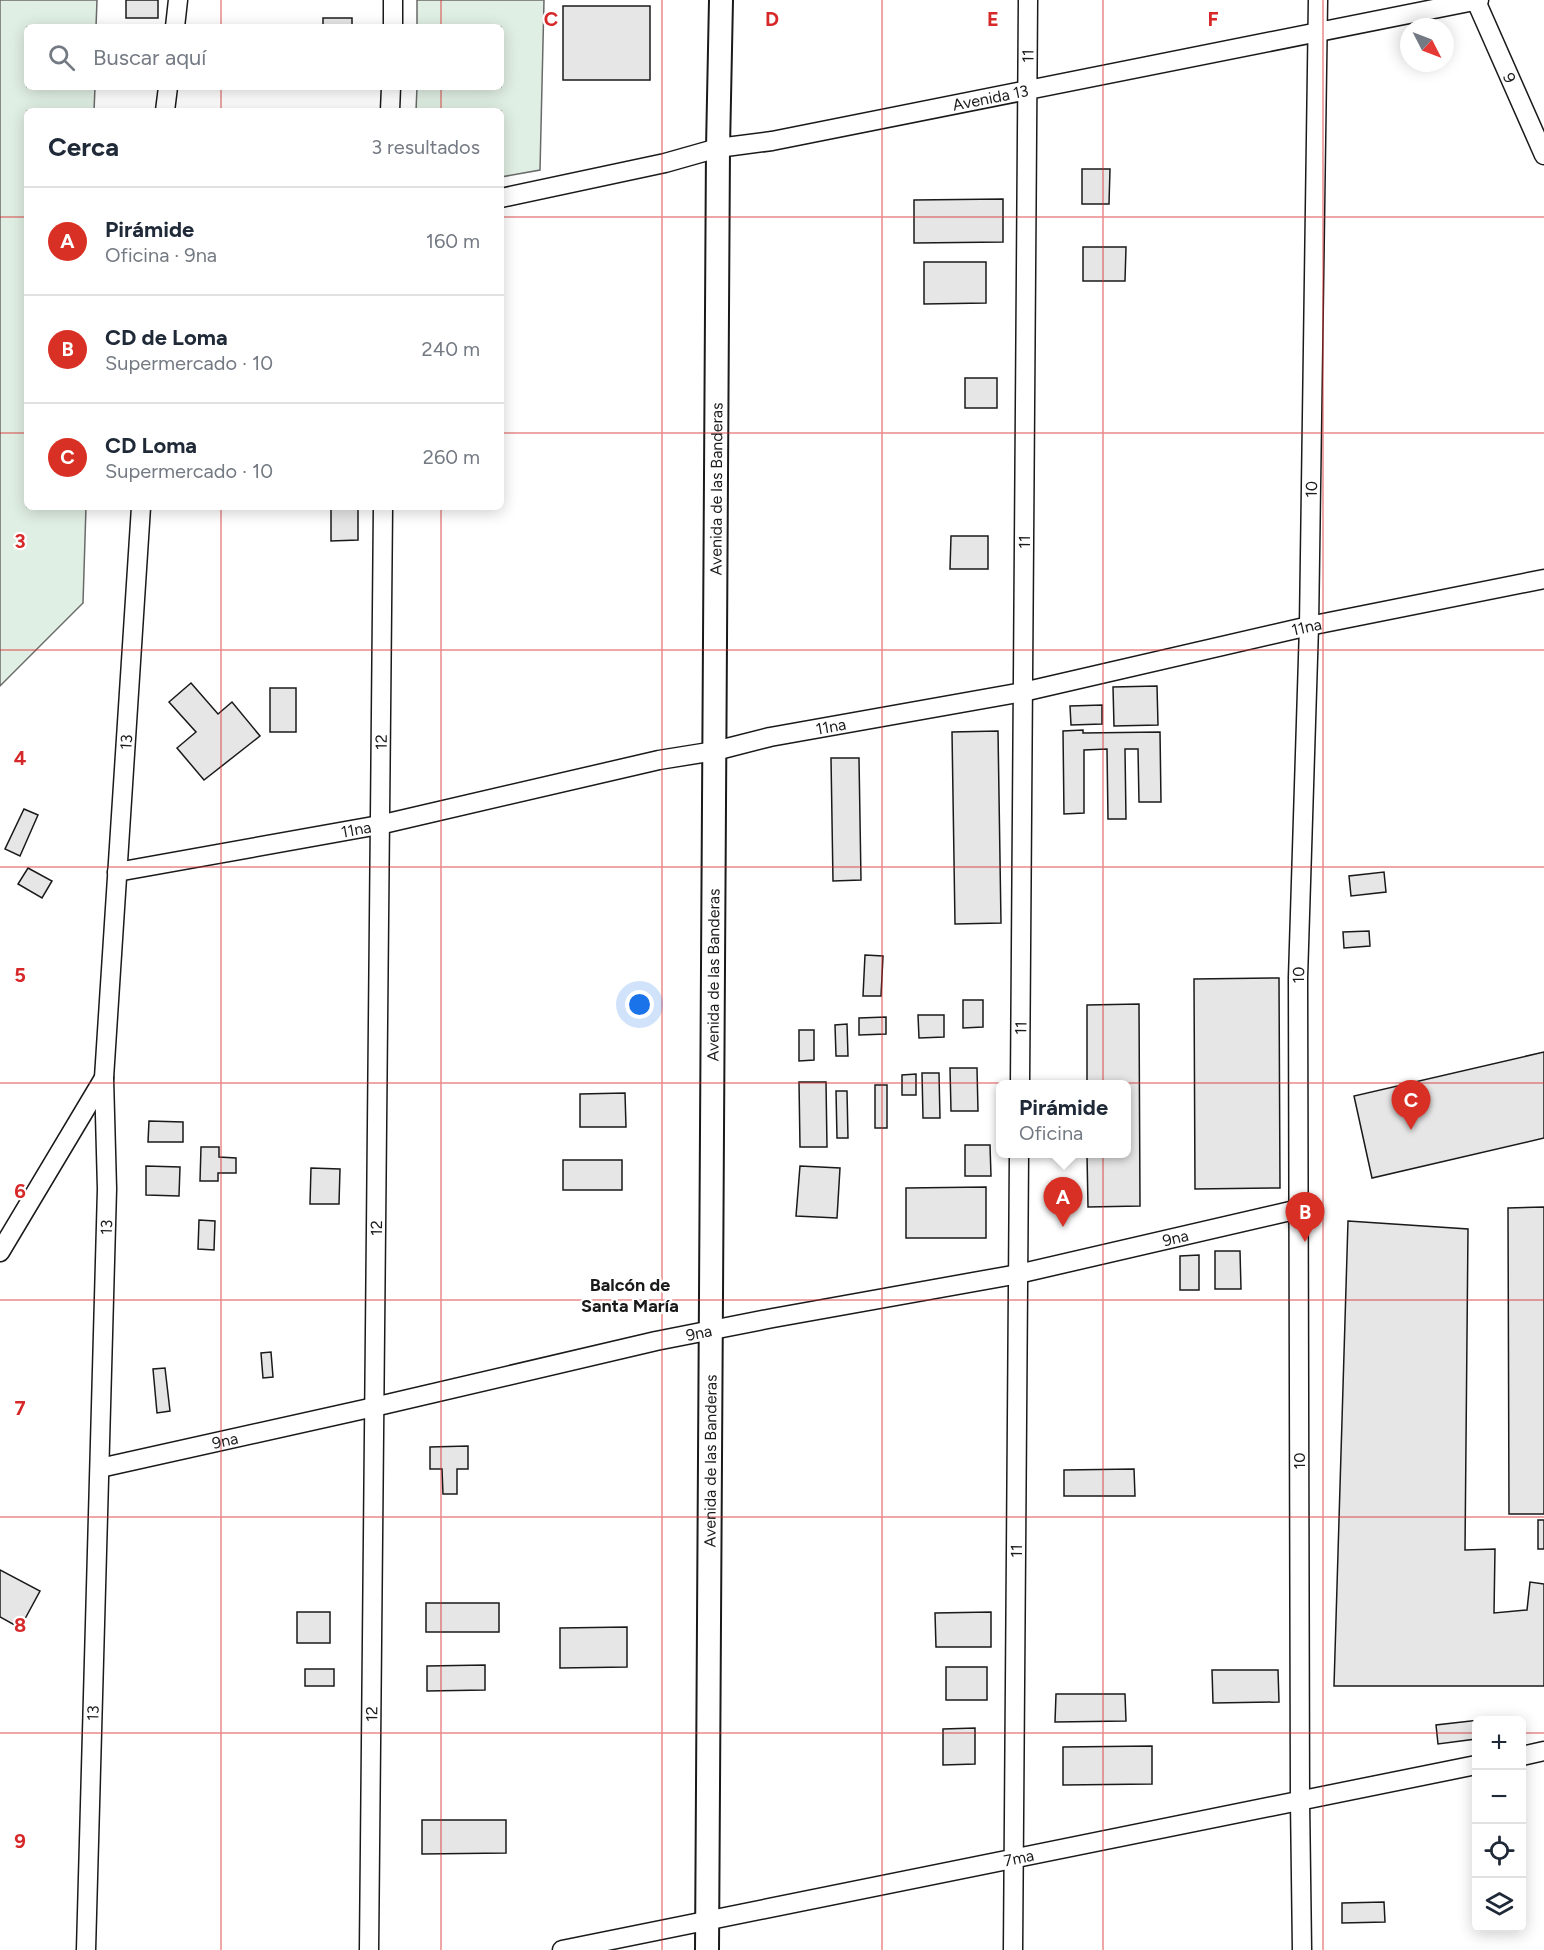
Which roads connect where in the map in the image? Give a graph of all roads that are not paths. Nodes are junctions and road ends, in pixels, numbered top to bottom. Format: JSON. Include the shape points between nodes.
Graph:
{"nodes":[{"id":1,"x":178,"y":0,"type":"edge"},
{"id":2,"x":393,"y":0,"type":"edge"},
{"id":3,"x":720,"y":0,"type":"edge"},
{"id":4,"x":1028,"y":0,"type":"edge"},
{"id":5,"x":1318,"y":0,"type":"edge"},
{"id":6,"x":1477,"y":0,"type":"edge"},
{"id":7,"x":175,"y":24,"type":"edge"},
{"id":8,"x":393,"y":24,"type":"edge"},
{"id":9,"x":1318,"y":32,"type":"junction"},
{"id":10,"x":168,"y":90,"type":"edge"},
{"id":11,"x":391,"y":90,"type":"edge"},
{"id":12,"x":1027,"y":90,"type":"junction"},
{"id":13,"x":165,"y":108,"type":"edge"},
{"id":14,"x":390,"y":108,"type":"edge"},
{"id":15,"x":718,"y":148,"type":"junction"},
{"id":16,"x":1544,"y":155,"type":"edge"},
{"id":17,"x":504,"y":197,"type":"edge"},
{"id":18,"x":141,"y":510,"type":"edge"},
{"id":19,"x":383,"y":510,"type":"edge"},
{"id":20,"x":1544,"y":579,"type":"edge"},
{"id":21,"x":1309,"y":626,"type":"junction"},
{"id":22,"x":1023,"y":692,"type":"junction"},
{"id":23,"x":715,"y":751,"type":"junction"},
{"id":24,"x":379,"y":825,"type":"junction"},
{"id":25,"x":117,"y":872,"type":"junction"},
{"id":26,"x":104,"y":1078,"type":"junction"},
{"id":27,"x":1020,"y":1080,"type":"edge"},
{"id":28,"x":1019,"y":1158,"type":"edge"},
{"id":29,"x":1299,"y":1209,"type":"junction"},
{"id":30,"x":0,"y":1252,"type":"edge"},
{"id":31,"x":1018,"y":1274,"type":"junction"},
{"id":32,"x":712,"y":1331,"type":"junction"},
{"id":33,"x":374,"y":1407,"type":"junction"},
{"id":34,"x":100,"y":1468,"type":"junction"},
{"id":35,"x":1544,"y":1751,"type":"edge"},
{"id":36,"x":1526,"y":1755,"type":"edge"},
{"id":37,"x":1472,"y":1766,"type":"edge"},
{"id":38,"x":1300,"y":1801,"type":"junction"},
{"id":39,"x":1013,"y":1859,"type":"junction"},
{"id":40,"x":707,"y":1920,"type":"junction"},
{"id":41,"x":86,"y":1950,"type":"edge"},
{"id":42,"x":369,"y":1950,"type":"edge"},
{"id":43,"x":562,"y":1950,"type":"edge"},
{"id":44,"x":707,"y":1950,"type":"edge"},
{"id":45,"x":1013,"y":1950,"type":"edge"},
{"id":46,"x":1302,"y":1950,"type":"edge"}],
"edges":[{"from":1,"to":7,"type":"street"},
{"from":2,"to":8,"type":"street"},
{"from":3,"to":15,"type":"street","name":"Avenida de las Banderas"},
{"from":4,"to":12,"type":"street","name":"11"},
{"from":5,"to":9,"type":"street","name":"10"},
{"from":6,"to":9,"type":"street","name":"Avenida 13"},
{"from":6,"to":16,"type":"street","name":"9"},
{"from":9,"to":12,"type":"street","name":"Avenida 13"},
{"from":9,"to":21,"type":"street","name":"10"},
{"from":10,"to":13,"type":"street"},
{"from":11,"to":14,"type":"street"},
{"from":12,"to":15,"type":"street","name":"Avenida 13","via":[[772,141]]},
{"from":12,"to":22,"type":"street","name":"11"},
{"from":15,"to":17,"type":"street","name":"Avenida 13"},
{"from":15,"to":23,"type":"street","name":"Avenida de las Banderas"},
{"from":18,"to":25,"type":"street","name":"13"},
{"from":19,"to":24,"type":"street","name":"12"},
{"from":20,"to":21,"type":"street","name":"11na"},
{"from":21,"to":22,"type":"street","name":"11na"},
{"from":21,"to":29,"type":"street","name":"10","via":[[1298,978]]},
{"from":22,"to":23,"type":"street","name":"11na","via":[[770,737]]},
{"from":22,"to":27,"type":"street","name":"11"},
{"from":23,"to":24,"type":"street","name":"11na","via":[[659,760]]},
{"from":23,"to":32,"type":"street","name":"Avenida de las Banderas"},
{"from":24,"to":25,"type":"street","name":"11na"},
{"from":24,"to":33,"type":"street","name":"12"},
{"from":25,"to":26,"type":"street","name":"13"},
{"from":26,"to":30,"type":"street"},
{"from":26,"to":34,"type":"street","name":"13","via":[[107,1189]]},
{"from":28,"to":31,"type":"street","name":"11"},
{"from":29,"to":31,"type":"street","name":"9na"},
{"from":29,"to":38,"type":"street","name":"10"},
{"from":31,"to":32,"type":"street","name":"9na"},
{"from":31,"to":39,"type":"street","name":"11"},
{"from":32,"to":33,"type":"street","name":"9na"},
{"from":32,"to":40,"type":"street","name":"Avenida de las Banderas"},
{"from":33,"to":34,"type":"street","name":"9na"},
{"from":33,"to":42,"type":"street","name":"12"},
{"from":34,"to":41,"type":"street","name":"13"},
{"from":35,"to":36,"type":"street"},
{"from":37,"to":38,"type":"street","name":"7ma"},
{"from":38,"to":39,"type":"street","name":"7ma"},
{"from":38,"to":46,"type":"street","name":"10"},
{"from":39,"to":40,"type":"street","name":"7ma"},
{"from":39,"to":45,"type":"street","name":"11"},
{"from":40,"to":43,"type":"street","name":"7ma"},
{"from":40,"to":44,"type":"street","name":"Avenida de las Banderas"}]}
